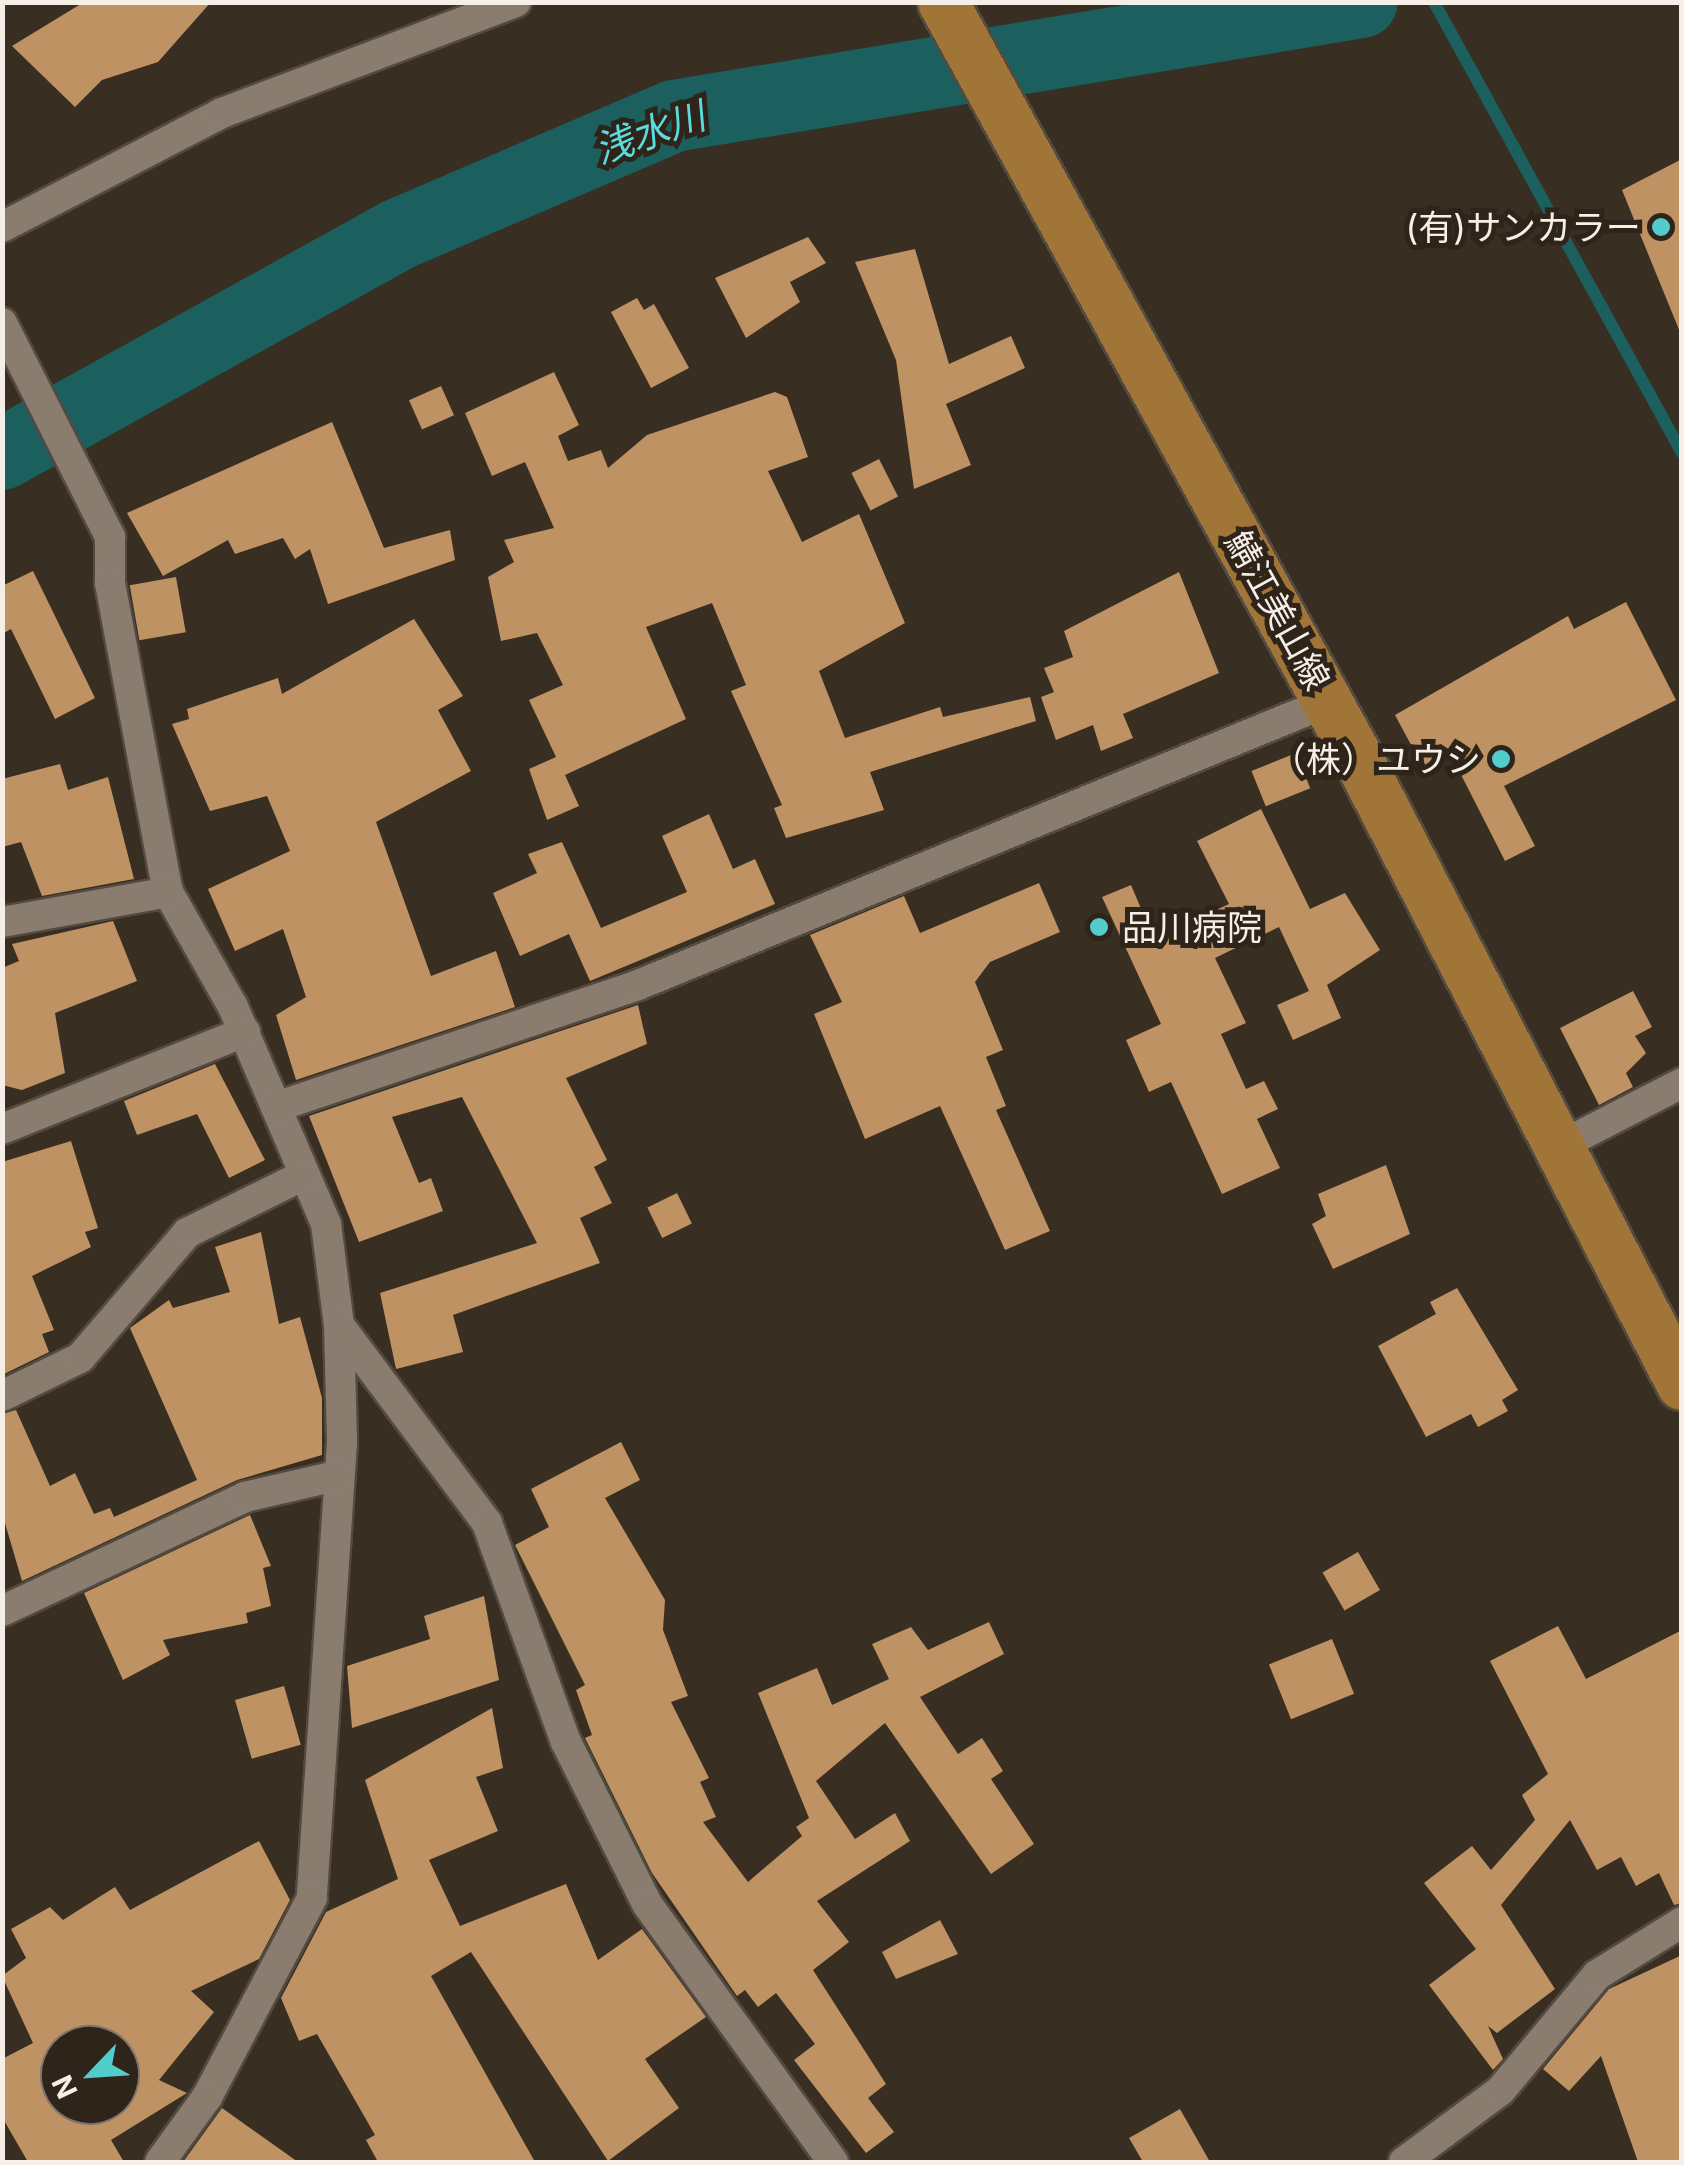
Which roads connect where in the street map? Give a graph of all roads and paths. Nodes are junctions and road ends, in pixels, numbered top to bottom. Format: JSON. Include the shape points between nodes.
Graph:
{"nodes":[{"id":1,"x":516,"y":2,"type":"edge"},
{"id":2,"x":942,"y":2,"type":"edge"},
{"id":3,"x":2,"y":227,"type":"edge"},
{"id":4,"x":2,"y":324,"type":"edge"},
{"id":5,"x":1328,"y":702,"type":"junction"},
{"id":6,"x":168,"y":892,"type":"junction"},
{"id":7,"x":2,"y":922,"type":"edge"},
{"id":8,"x":245,"y":1032,"type":"junction"},
{"id":9,"x":1682,"y":1084,"type":"edge"},
{"id":10,"x":276,"y":1108,"type":"junction"},
{"id":11,"x":2,"y":1129,"type":"edge"},
{"id":12,"x":1560,"y":1146,"type":"junction"},
{"id":13,"x":304,"y":1176,"type":"junction"},
{"id":14,"x":339,"y":1325,"type":"junction"},
{"id":15,"x":1682,"y":1385,"type":"edge"},
{"id":16,"x":2,"y":1396,"type":"edge"},
{"id":17,"x":336,"y":1476,"type":"junction"},
{"id":18,"x":2,"y":1611,"type":"edge"},
{"id":19,"x":1682,"y":1922,"type":"edge"},
{"id":20,"x":157,"y":2160,"type":"edge"},
{"id":21,"x":833,"y":2162,"type":"edge"},
{"id":22,"x":1404,"y":2162,"type":"edge"}],
"edges":[{"from":1,"to":3,"type":"street","via":[[222,114]]},
{"from":2,"to":5,"type":"main road","name":"鯖江美山線"},
{"from":4,"to":6,"type":"street","via":[[110,537],[110,583]]},
{"from":5,"to":10,"type":"street","via":[[638,985]]},
{"from":5,"to":12,"type":"main road","name":"鯖江美山線"},
{"from":6,"to":7,"type":"street"},
{"from":6,"to":8,"type":"street"},
{"from":8,"to":10,"type":"street"},
{"from":8,"to":11,"type":"street"},
{"from":9,"to":12,"type":"street"},
{"from":10,"to":13,"type":"street"},
{"from":12,"to":15,"type":"main road","name":"鯖江美山線"},
{"from":13,"to":14,"type":"street","via":[[326,1224]]},
{"from":13,"to":16,"type":"street","via":[[186,1233],[80,1358]]},
{"from":14,"to":17,"type":"street"},
{"from":14,"to":21,"type":"street","via":[[487,1523],[566,1742],[647,1904]]},
{"from":17,"to":18,"type":"street","via":[[244,1497]]},
{"from":17,"to":20,"type":"street","via":[[312,1898],[207,2097]]},
{"from":19,"to":22,"type":"street","via":[[1597,1975],[1500,2091]]}]}
